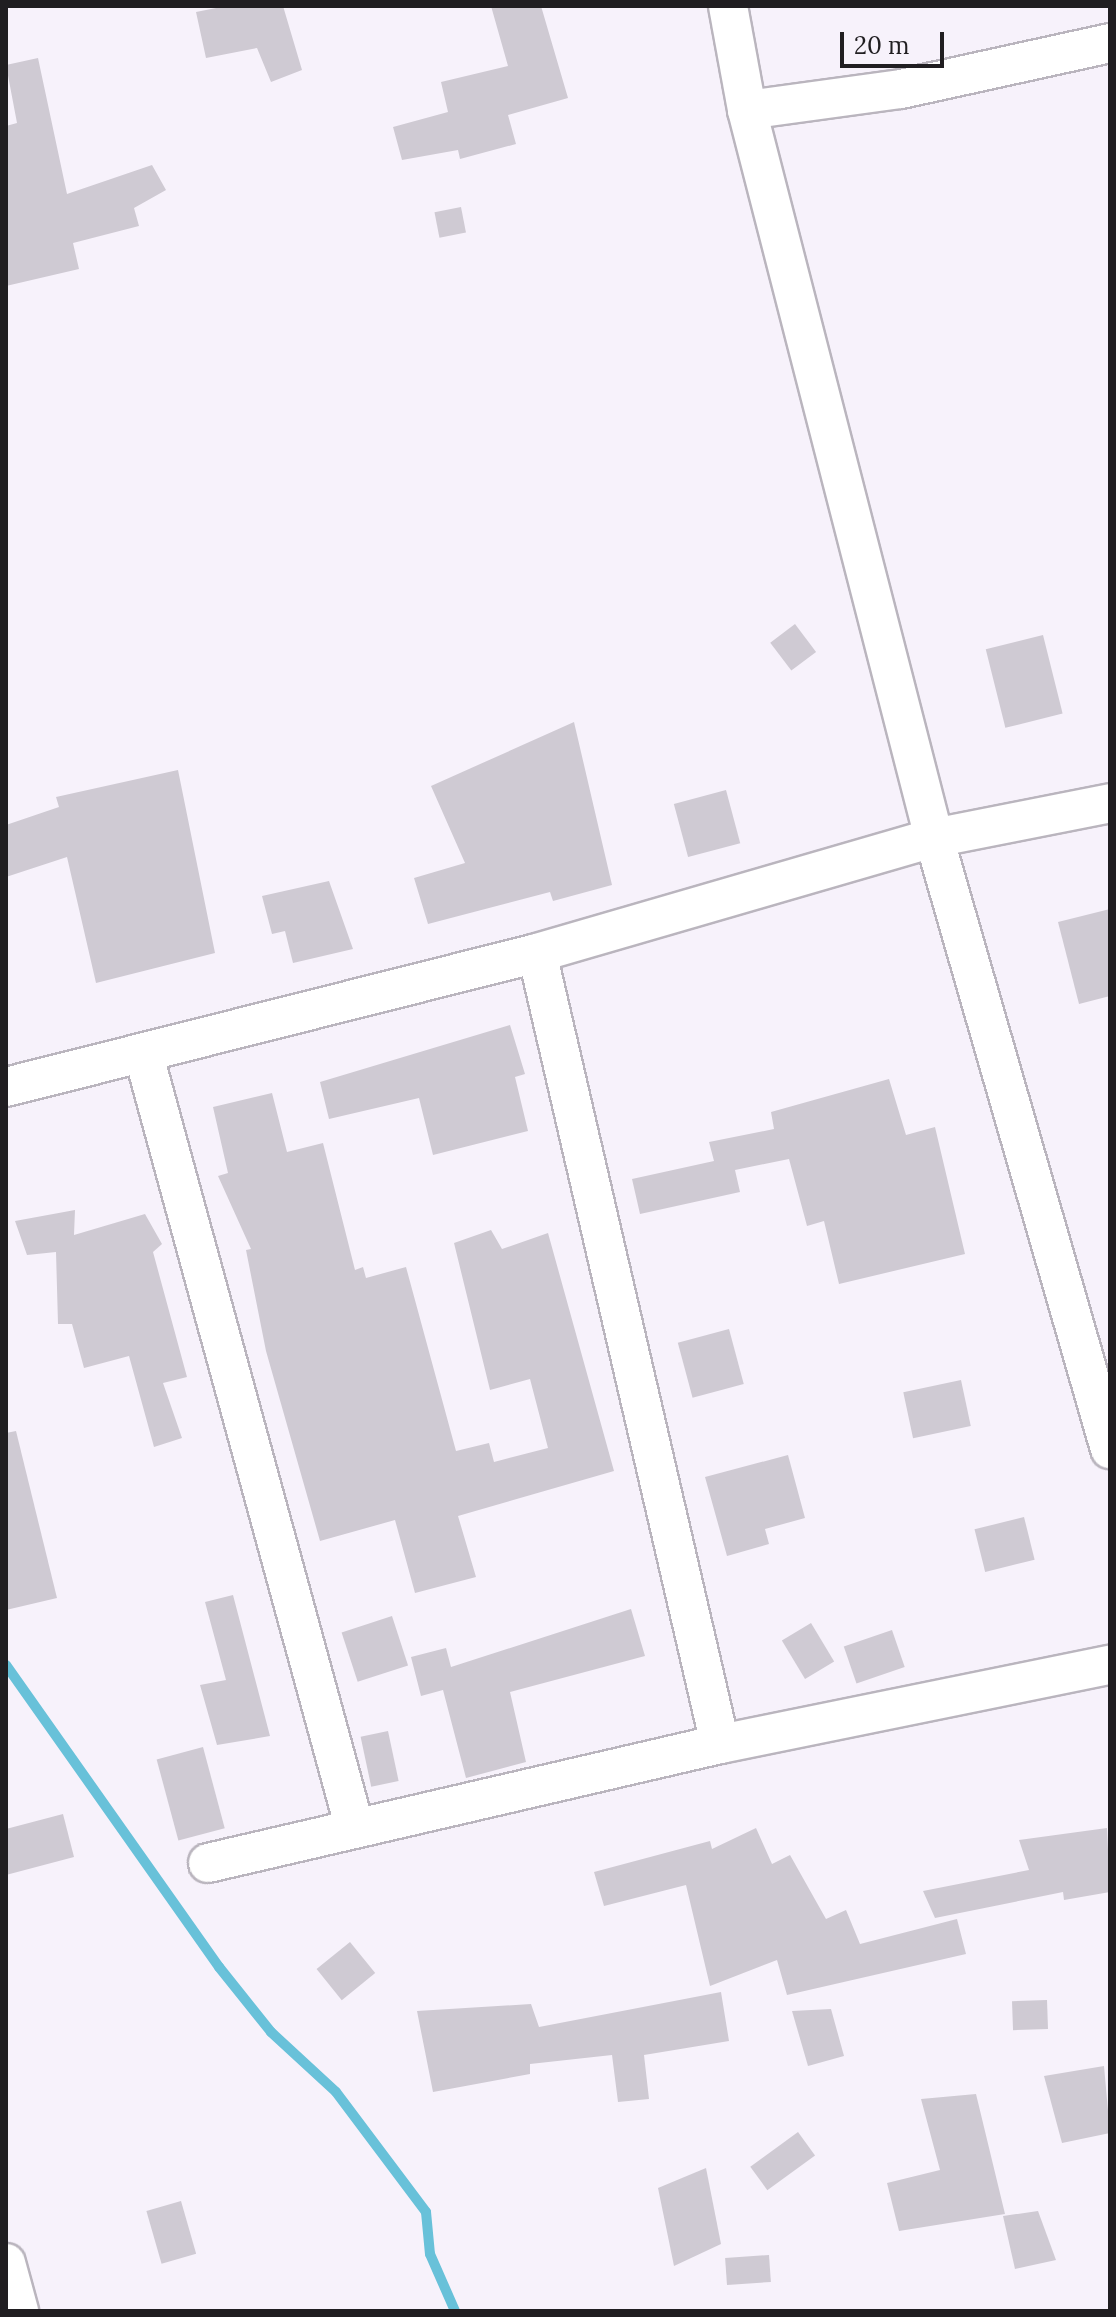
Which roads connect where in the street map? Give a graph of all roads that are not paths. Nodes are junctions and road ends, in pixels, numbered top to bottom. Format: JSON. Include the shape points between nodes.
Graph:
{"nodes":[{"id":1,"x":728,"y":6,"type":"edge"},
{"id":2,"x":1110,"y":43,"type":"edge"},
{"id":3,"x":747,"y":110,"type":"junction"},
{"id":4,"x":1110,"y":803,"type":"edge"},
{"id":5,"x":934,"y":838,"type":"junction"},
{"id":6,"x":537,"y":953,"type":"junction"},
{"id":7,"x":144,"y":1056,"type":"junction"},
{"id":8,"x":6,"y":1087,"type":"edge"},
{"id":9,"x":1110,"y":1449,"type":"edge"},
{"id":10,"x":1110,"y":1665,"type":"edge"},
{"id":11,"x":720,"y":1744,"type":"junction"},
{"id":12,"x":354,"y":1825,"type":"junction"},
{"id":13,"x":208,"y":1863,"type":"dead end"},
{"id":14,"x":6,"y":2263,"type":"edge"},
{"id":15,"x":19,"y":2311,"type":"edge"}],
"edges":[{"from":1,"to":3,"type":"street"},
{"from":2,"to":3,"type":"street","via":[[901,89]]},
{"from":3,"to":5,"type":"street"},
{"from":4,"to":5,"type":"street"},
{"from":5,"to":6,"type":"street"},
{"from":5,"to":9,"type":"street"},
{"from":6,"to":7,"type":"street"},
{"from":6,"to":11,"type":"street"},
{"from":7,"to":8,"type":"street"},
{"from":7,"to":12,"type":"street"},
{"from":10,"to":11,"type":"street"},
{"from":11,"to":12,"type":"street"},
{"from":12,"to":13,"type":"street"},
{"from":14,"to":15,"type":"street"}]}
